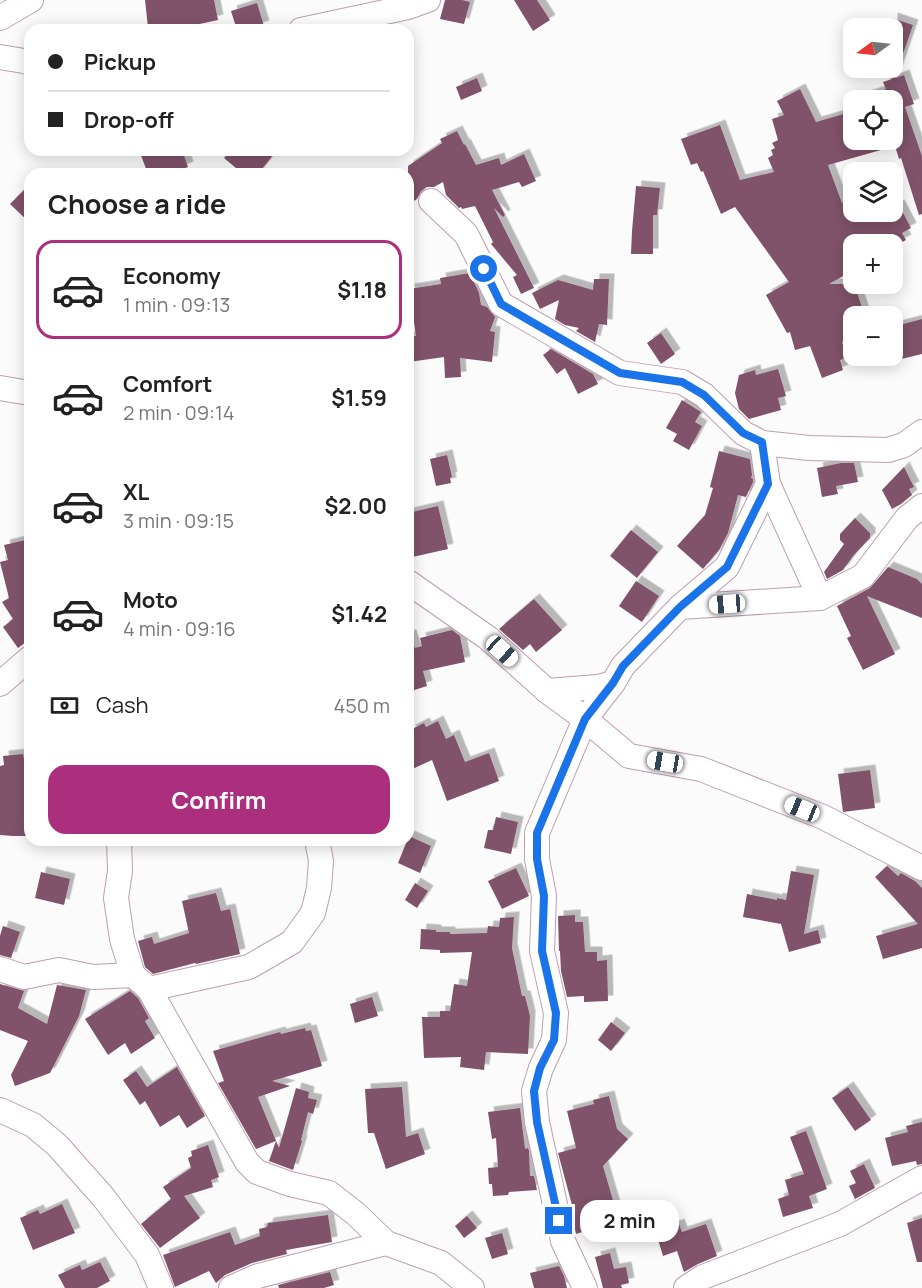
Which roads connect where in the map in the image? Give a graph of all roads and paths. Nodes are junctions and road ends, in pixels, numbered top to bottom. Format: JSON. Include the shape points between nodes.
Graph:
{"nodes":[{"id":1,"x":32,"y":0,"type":"edge"},
{"id":2,"x":428,"y":0,"type":"edge"},
{"id":3,"x":0,"y":18,"type":"edge"},
{"id":4,"x":329,"y":24,"type":"edge"},
{"id":5,"x":0,"y":57,"type":"edge"},
{"id":6,"x":24,"y":61,"type":"edge"},
{"id":7,"x":431,"y":201,"type":"dead end"},
{"id":8,"x":0,"y":388,"type":"edge"},
{"id":9,"x":24,"y":392,"type":"edge"},
{"id":10,"x":922,"y":432,"type":"edge"},
{"id":11,"x":762,"y":442,"type":"junction"},
{"id":12,"x":768,"y":484,"type":"junction"},
{"id":13,"x":922,"y":506,"type":"edge"},
{"id":14,"x":414,"y":586,"type":"edge"},
{"id":15,"x":820,"y":598,"type":"junction"},
{"id":16,"x":680,"y":607,"type":"junction"},
{"id":17,"x":24,"y":663,"type":"edge"},
{"id":18,"x":613,"y":683,"type":"junction"},
{"id":19,"x":0,"y":684,"type":"edge"},
{"id":20,"x":547,"y":691,"type":"junction"},
{"id":21,"x":585,"y":719,"type":"junction"},
{"id":22,"x":118,"y":846,"type":"edge"},
{"id":23,"x":318,"y":846,"type":"edge"},
{"id":24,"x":922,"y":863,"type":"edge"},
{"id":25,"x":0,"y":969,"type":"edge"},
{"id":26,"x":141,"y":982,"type":"junction"},
{"id":27,"x":0,"y":1110,"type":"edge"},
{"id":28,"x":922,"y":1178,"type":"edge"},
{"id":29,"x":386,"y":1243,"type":"junction"},
{"id":30,"x":161,"y":1288,"type":"edge"},
{"id":31,"x":231,"y":1288,"type":"edge"},
{"id":32,"x":472,"y":1288,"type":"edge"},
{"id":33,"x":585,"y":1288,"type":"edge"},
{"id":34,"x":686,"y":1288,"type":"edge"}],
"edges":[{"from":1,"to":3,"type":"street"},
{"from":2,"to":4,"type":"street"},
{"from":5,"to":6,"type":"street"},
{"from":7,"to":11,"type":"street","via":[[466,234],[501,304],[620,373],[682,382],[704,395],[743,433]]},
{"from":8,"to":9,"type":"street"},
{"from":10,"to":11,"type":"street","via":[[904,445],[888,450],[809,448]]},
{"from":11,"to":12,"type":"street"},
{"from":12,"to":15,"type":"street"},
{"from":12,"to":16,"type":"street","via":[[727,567]]},
{"from":13,"to":15,"type":"street","via":[[906,518],[863,576]]},
{"from":14,"to":20,"type":"street","via":[[488,638]]},
{"from":15,"to":16,"type":"street"},
{"from":16,"to":18,"type":"street","via":[[623,666]]},
{"from":17,"to":19,"type":"street"},
{"from":18,"to":20,"type":"street"},
{"from":18,"to":21,"type":"street"},
{"from":20,"to":21,"type":"street"},
{"from":21,"to":24,"type":"street","via":[[629,756],[701,769],[823,817]]},
{"from":21,"to":33,"type":"street","via":[[537,833],[544,896],[542,951],[556,1013],[554,1040],[534,1091],[563,1241]]},
{"from":22,"to":26,"type":"street","via":[[116,898],[122,939]]},
{"from":23,"to":26,"type":"street","via":[[319,888],[313,913],[291,942],[249,967]]},
{"from":25,"to":26,"type":"street","via":[[24,977],[59,970]]},
{"from":26,"to":29,"type":"street","via":[[247,1162],[257,1172],[329,1193]]},
{"from":27,"to":30,"type":"street","via":[[33,1125],[57,1145],[104,1197],[147,1255]]},
{"from":28,"to":34,"type":"street","via":[[840,1224],[703,1277]]},
{"from":29,"to":31,"type":"street","via":[[258,1276]]},
{"from":29,"to":32,"type":"street","via":[[441,1263]]}]}
